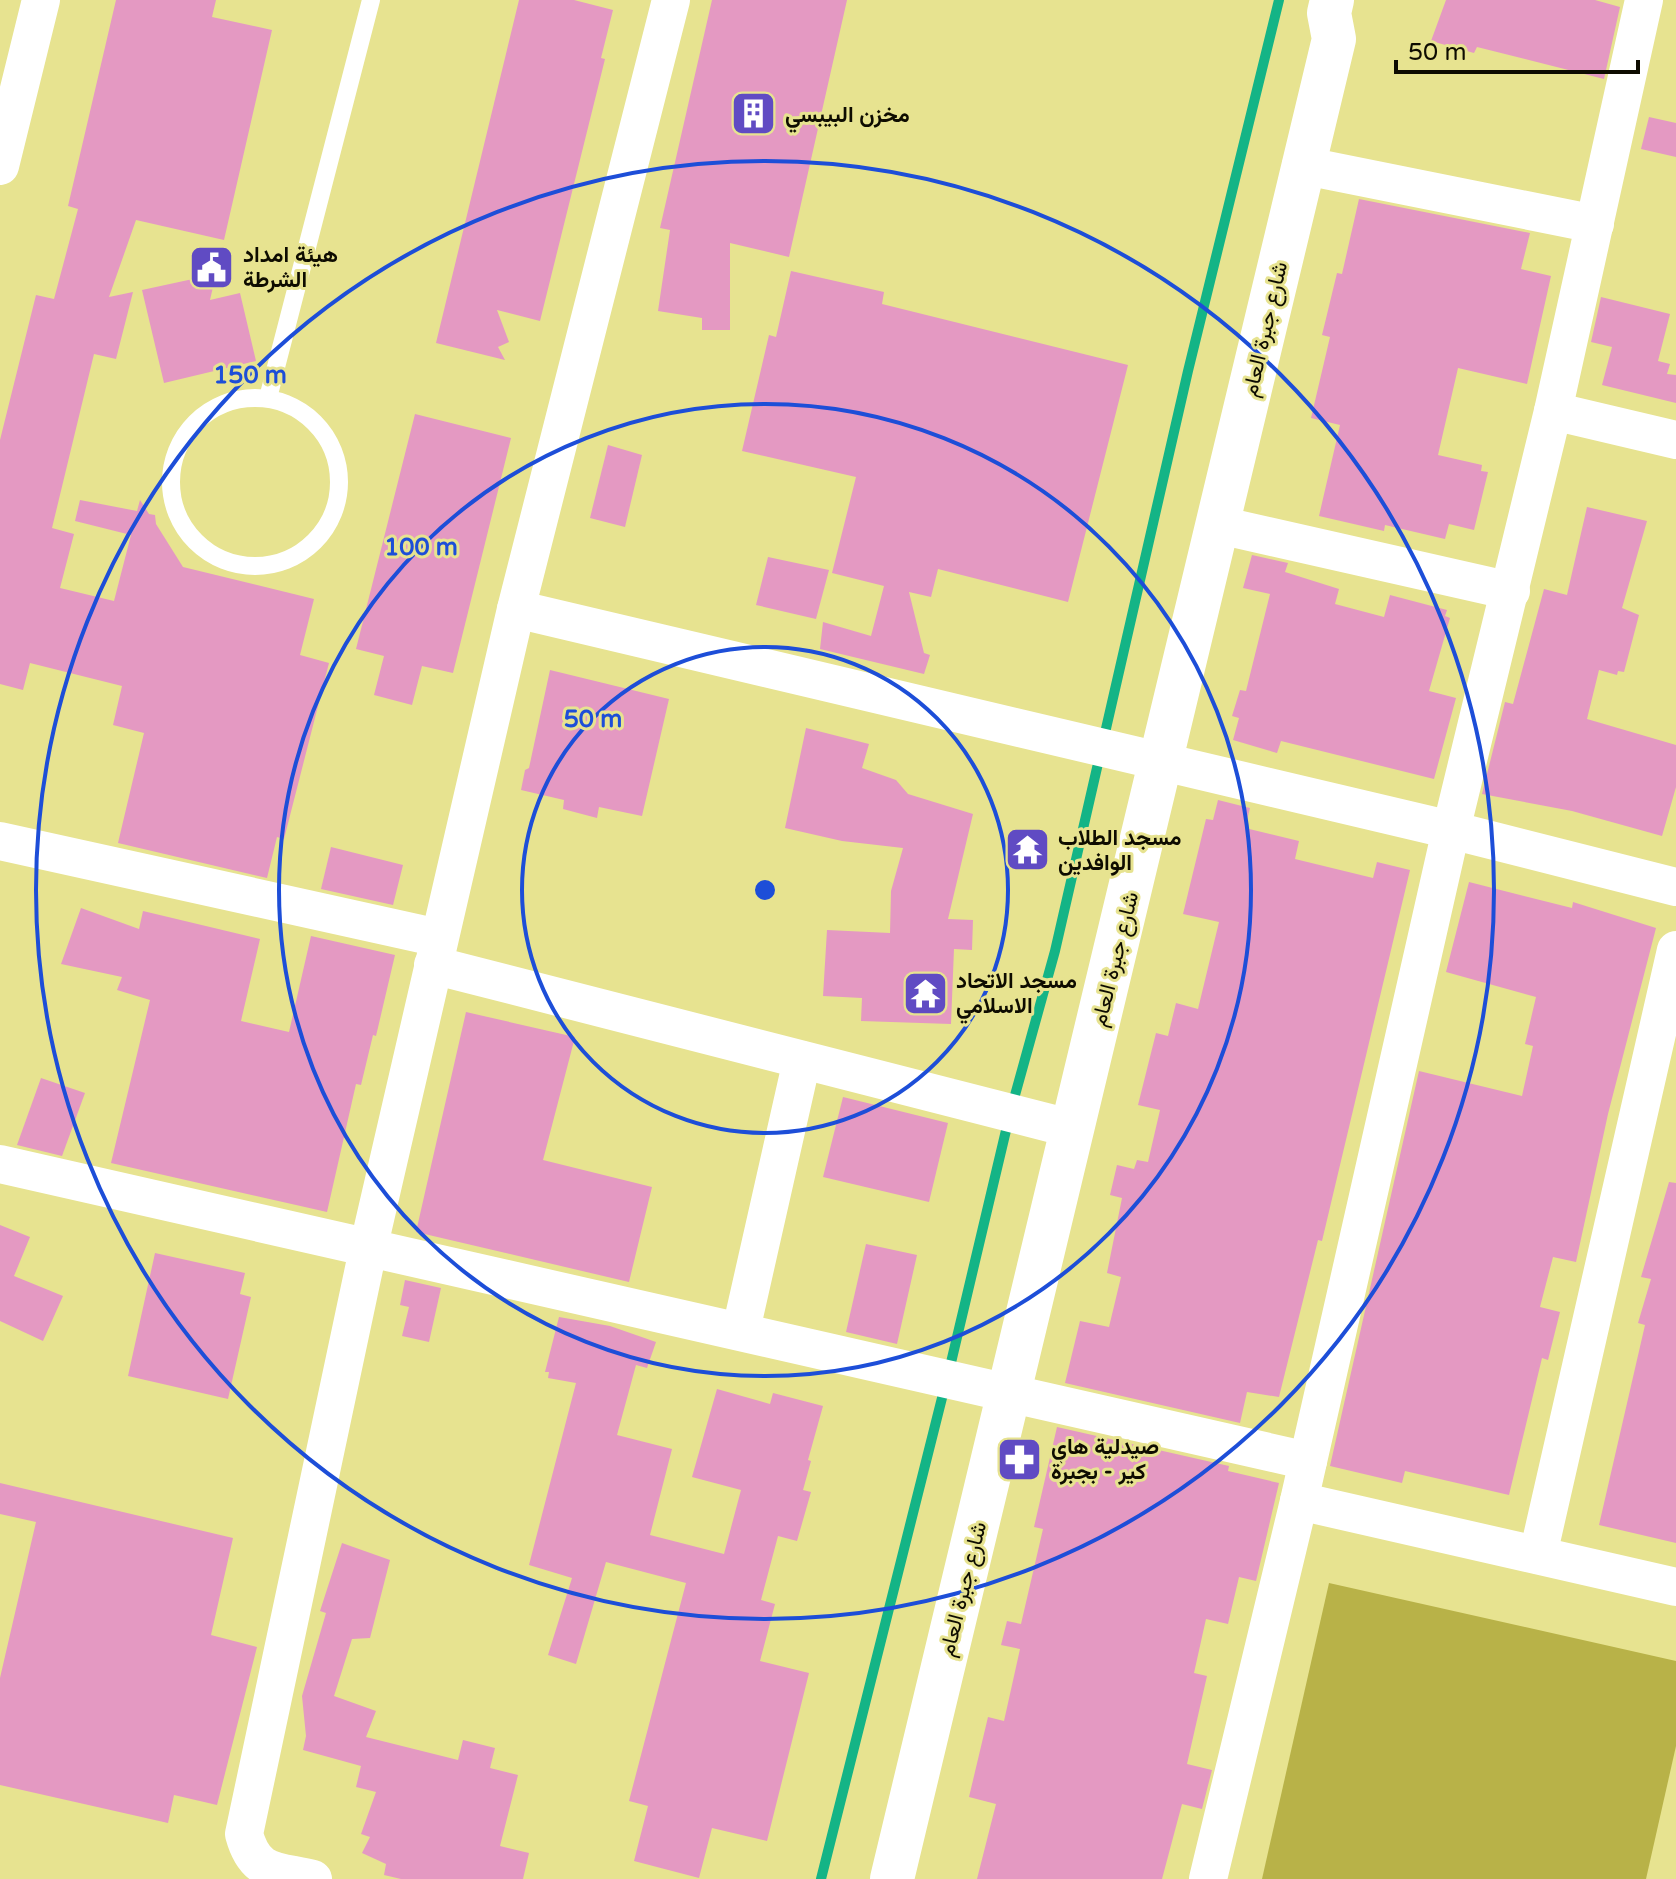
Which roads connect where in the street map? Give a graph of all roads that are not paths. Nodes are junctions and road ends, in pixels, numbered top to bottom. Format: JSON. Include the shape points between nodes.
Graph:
{"nodes":[{"id":1,"x":41,"y":0,"type":"edge"},
{"id":2,"x":371,"y":0,"type":"edge"},
{"id":3,"x":671,"y":0,"type":"edge"},
{"id":4,"x":1358,"y":0,"type":"edge"},
{"id":5,"x":1644,"y":0,"type":"edge"},
{"id":6,"x":1333,"y":19,"type":"edge"},
{"id":7,"x":2,"y":147,"type":"edge"},
{"id":8,"x":1301,"y":165,"type":"junction"},
{"id":9,"x":1595,"y":224,"type":"junction"},
{"id":10,"x":268,"y":398,"type":"junction"},
{"id":11,"x":1553,"y":411,"type":"junction"},
{"id":12,"x":1676,"y":440,"type":"edge"},
{"id":13,"x":1219,"y":525,"type":"junction"},
{"id":14,"x":1511,"y":591,"type":"junction"},
{"id":15,"x":516,"y":609,"type":"junction"},
{"id":16,"x":1161,"y":762,"type":"junction"},
{"id":17,"x":1451,"y":830,"type":"junction"},
{"id":18,"x":0,"y":841,"type":"edge"},
{"id":19,"x":1676,"y":887,"type":"edge"},
{"id":20,"x":1676,"y":950,"type":"edge"},
{"id":21,"x":436,"y":952,"type":"junction"},
{"id":22,"x":802,"y":1060,"type":"junction"},
{"id":23,"x":1073,"y":1129,"type":"junction"},
{"id":24,"x":0,"y":1164,"type":"edge"},
{"id":25,"x":369,"y":1245,"type":"junction"},
{"id":26,"x":741,"y":1330,"type":"junction"},
{"id":27,"x":1010,"y":1393,"type":"junction"},
{"id":28,"x":1308,"y":1461,"type":"junction"},
{"id":29,"x":1299,"y":1501,"type":"junction"},
{"id":30,"x":1538,"y":1555,"type":"junction"},
{"id":31,"x":1676,"y":1587,"type":"edge"},
{"id":32,"x":313,"y":1879,"type":"edge"},
{"id":33,"x":892,"y":1879,"type":"edge"},
{"id":34,"x":1208,"y":1879,"type":"edge"}],
"edges":[{"from":1,"to":7,"type":"street"},
{"from":2,"to":10,"type":"lane"},
{"from":3,"to":15,"type":"street"},
{"from":4,"to":6,"type":"main road","name":"شارع جبرة العام","via":[[1352,21]]},
{"from":5,"to":9,"type":"street"},
{"from":6,"to":8,"type":"main road","name":"شارع جبرة العام"},
{"from":8,"to":9,"type":"street"},
{"from":8,"to":13,"type":"main road","name":"شارع جبرة العام"},
{"from":9,"to":11,"type":"street"},
{"from":10,"to":10,"type":"lane","via":[[221,404],[200,417],[184,435],[172,469],[174,505],[183,526],[199,545],[241,565],[277,562],[309,546],[325,528],[337,494],[336,459],[326,437],[311,418]]},
{"from":11,"to":12,"type":"street"},
{"from":11,"to":14,"type":"street"},
{"from":13,"to":14,"type":"street"},
{"from":13,"to":16,"type":"main road","name":"شارع جبرة العام"},
{"from":14,"to":17,"type":"street"},
{"from":15,"to":16,"type":"street"},
{"from":15,"to":21,"type":"street"},
{"from":16,"to":17,"type":"street"},
{"from":16,"to":23,"type":"main road","name":"شارع جبرة العام"},
{"from":17,"to":19,"type":"street"},
{"from":17,"to":28,"type":"street"},
{"from":18,"to":21,"type":"street"},
{"from":20,"to":30,"type":"street"},
{"from":21,"to":22,"type":"street"},
{"from":21,"to":25,"type":"street"},
{"from":22,"to":23,"type":"street"},
{"from":22,"to":26,"type":"street"},
{"from":23,"to":27,"type":"main road","name":"شارع جبرة العام"},
{"from":24,"to":25,"type":"street"},
{"from":25,"to":26,"type":"street"},
{"from":25,"to":32,"type":"street","via":[[244,1834],[250,1857],[266,1868]]},
{"from":26,"to":27,"type":"street"},
{"from":27,"to":28,"type":"street"},
{"from":27,"to":33,"type":"main road","name":"شارع جبرة العام"},
{"from":28,"to":29,"type":"street"},
{"from":29,"to":30,"type":"street"},
{"from":29,"to":34,"type":"street"},
{"from":30,"to":31,"type":"street"}]}
